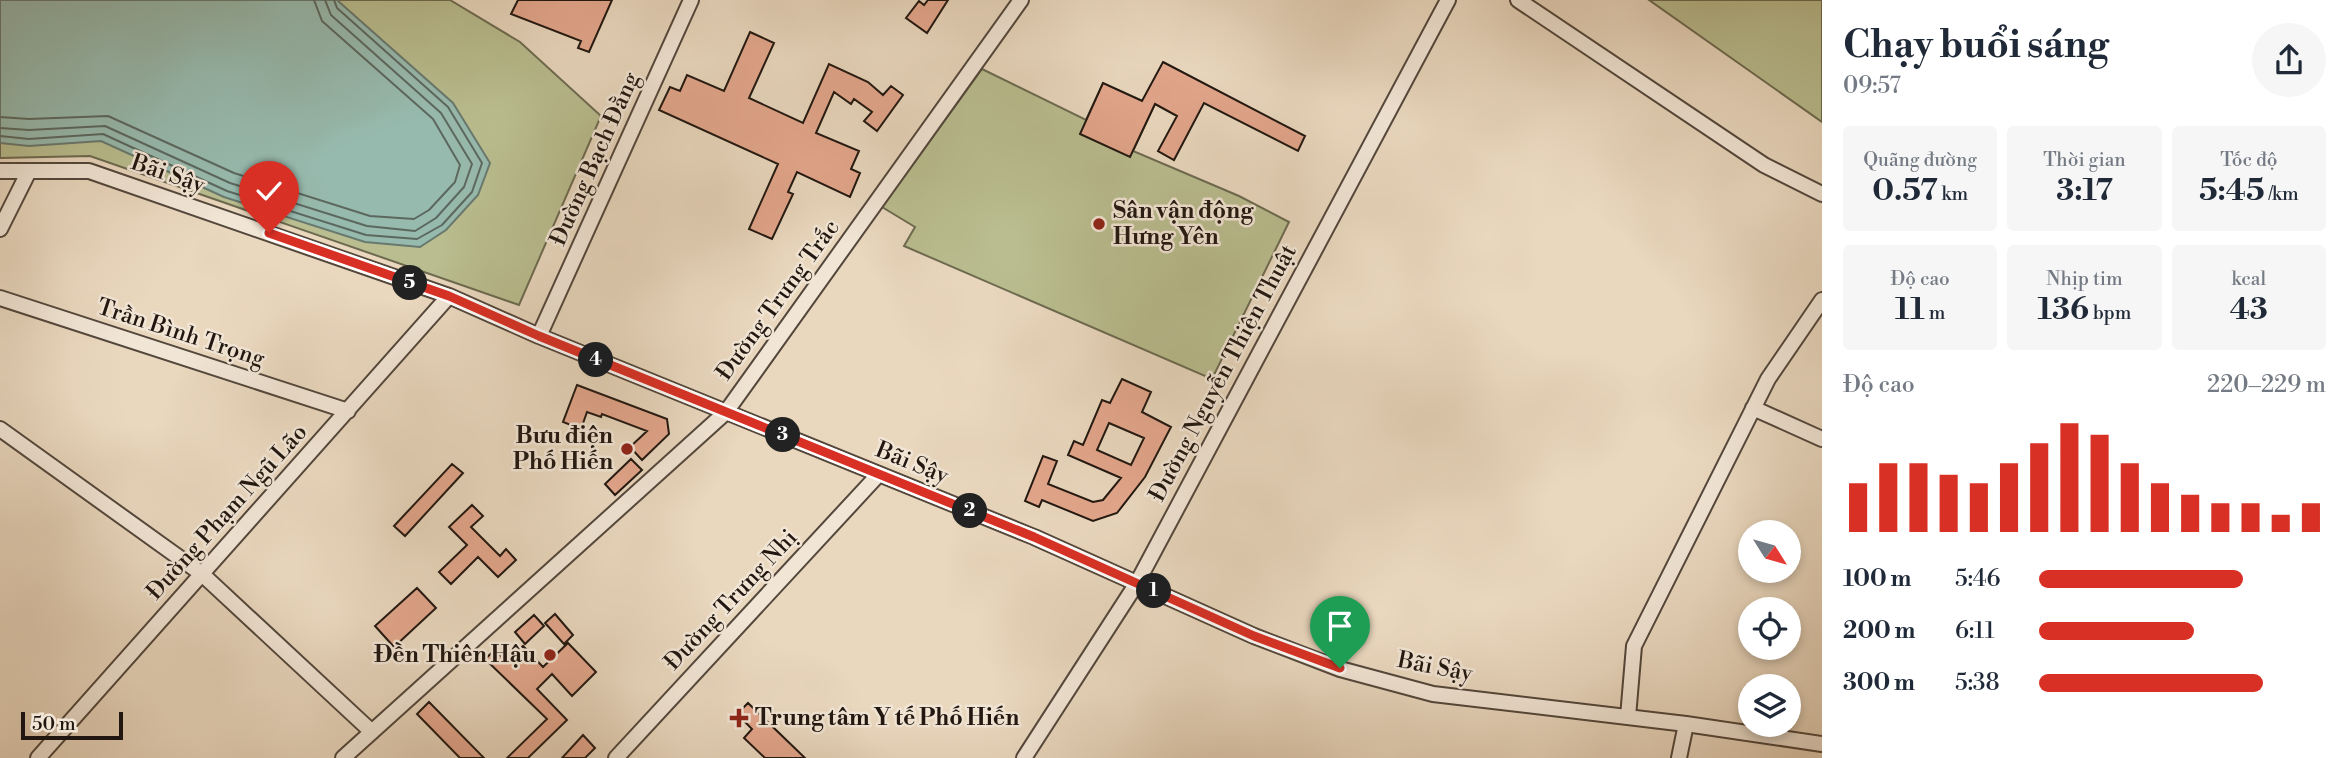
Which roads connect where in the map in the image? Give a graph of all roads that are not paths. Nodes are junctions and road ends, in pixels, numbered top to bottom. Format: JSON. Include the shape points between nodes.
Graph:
{"nodes":[{"id":1,"x":691,"y":0,"type":"edge"},
{"id":2,"x":1021,"y":0,"type":"edge"},
{"id":3,"x":1448,"y":0,"type":"edge"},
{"id":4,"x":1518,"y":0,"type":"edge"},
{"id":5,"x":0,"y":171,"type":"edge"},
{"id":6,"x":29,"y":173,"type":"junction"},
{"id":7,"x":1801,"y":184,"type":"junction"},
{"id":8,"x":1822,"y":194,"type":"edge"},
{"id":9,"x":1822,"y":205,"type":"edge"},
{"id":10,"x":0,"y":229,"type":"edge"},
{"id":11,"x":449,"y":296,"type":"junction"},
{"id":12,"x":0,"y":298,"type":"edge"},
{"id":13,"x":1822,"y":300,"type":"edge"},
{"id":14,"x":539,"y":336,"type":"junction"},
{"id":15,"x":1753,"y":408,"type":"junction"},
{"id":16,"x":348,"y":411,"type":"junction"},
{"id":17,"x":726,"y":412,"type":"junction"},
{"id":18,"x":0,"y":429,"type":"edge"},
{"id":19,"x":1822,"y":439,"type":"edge"},
{"id":20,"x":879,"y":474,"type":"junction"},
{"id":21,"x":202,"y":574,"type":"junction"},
{"id":22,"x":1137,"y":583,"type":"junction"},
{"id":23,"x":1628,"y":717,"type":"junction"},
{"id":24,"x":1686,"y":724,"type":"junction"},
{"id":25,"x":372,"y":732,"type":"junction"},
{"id":26,"x":1822,"y":744,"type":"edge"},
{"id":27,"x":38,"y":758,"type":"edge"},
{"id":28,"x":343,"y":758,"type":"edge"},
{"id":29,"x":616,"y":758,"type":"edge"},
{"id":30,"x":1024,"y":758,"type":"edge"},
{"id":31,"x":1679,"y":758,"type":"edge"}],
"edges":[{"from":1,"to":14,"type":"street","name":"Đường Bạch Đằng"},
{"from":2,"to":17,"type":"street","name":"Đường Trưng Trắc"},
{"from":3,"to":22,"type":"street","name":"Đường Nguyễn Thiện Thuật"},
{"from":4,"to":7,"type":"street","via":[[1765,165]]},
{"from":5,"to":6,"type":"street","name":"Bãi Sậy"},
{"from":6,"to":10,"type":"street"},
{"from":6,"to":11,"type":"street","name":"Bãi Sậy","via":[[89,171]]},
{"from":7,"to":8,"type":"street"},
{"from":7,"to":9,"type":"street"},
{"from":11,"to":14,"type":"street","name":"Bãi Sậy"},
{"from":11,"to":16,"type":"street","name":"Đường Phạm Ngũ Lão"},
{"from":12,"to":16,"type":"street","name":"Trần Bình Trọng"},
{"from":13,"to":15,"type":"street"},
{"from":14,"to":17,"type":"street","name":"Bãi Sậy"},
{"from":15,"to":19,"type":"street"},
{"from":15,"to":23,"type":"street","via":[[1634,646]]},
{"from":16,"to":21,"type":"street","name":"Đường Phạm Ngũ Lão"},
{"from":17,"to":20,"type":"street","name":"Bãi Sậy"},
{"from":17,"to":25,"type":"street","name":"Đường Trưng Trắc"},
{"from":18,"to":21,"type":"street"},
{"from":20,"to":22,"type":"street","name":"Bãi Sậy"},
{"from":20,"to":29,"type":"street","name":"Đường Trưng Nhị"},
{"from":21,"to":25,"type":"street"},
{"from":21,"to":27,"type":"street","name":"Đường Phạm Ngũ Lão"},
{"from":22,"to":23,"type":"street","name":"Bãi Sậy","via":[[1254,636],[1353,672],[1433,694]]},
{"from":22,"to":30,"type":"street","name":"Đường Nguyễn Thiện Thuật"},
{"from":23,"to":24,"type":"street","name":"Bãi Sậy"},
{"from":24,"to":26,"type":"street","name":"Bãi Sậy"},
{"from":24,"to":31,"type":"street"},
{"from":25,"to":28,"type":"street","name":"Đường Trưng Trắc"}]}
